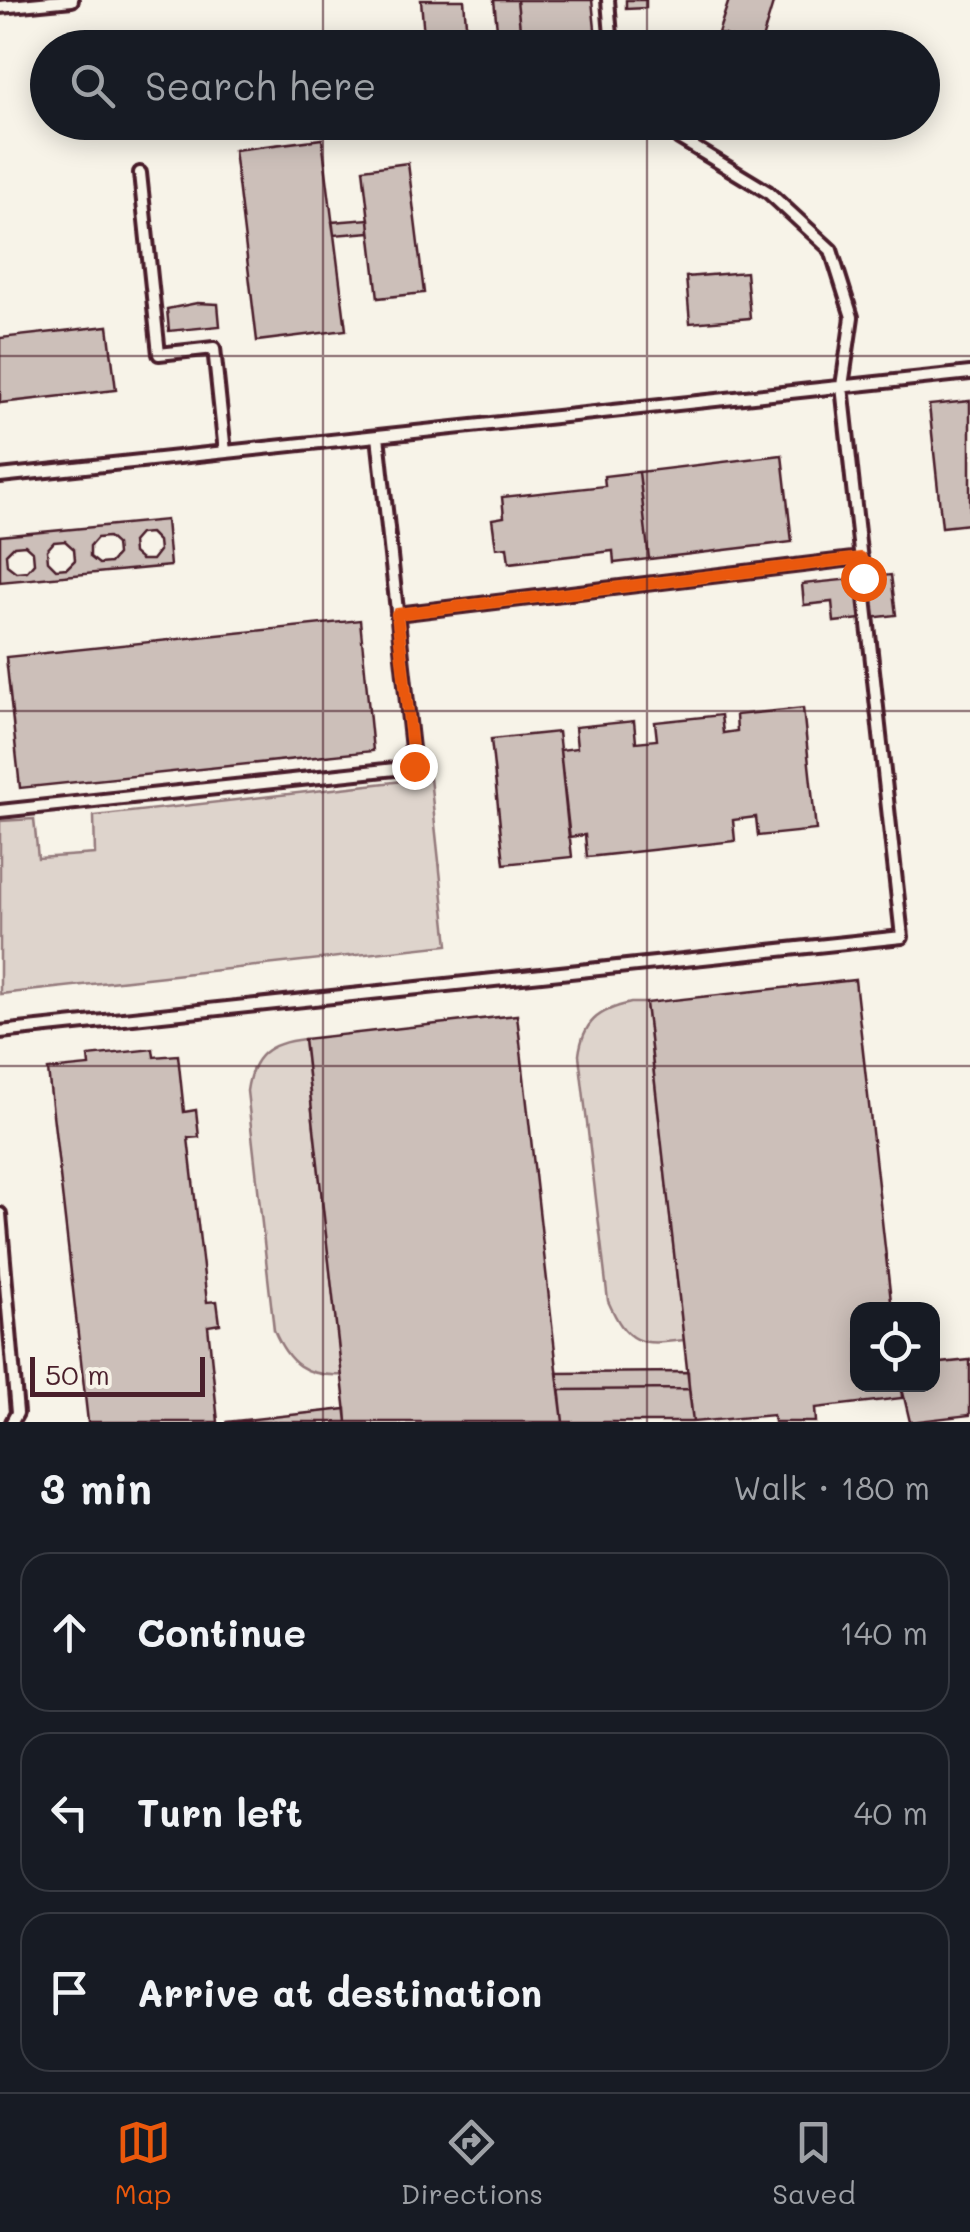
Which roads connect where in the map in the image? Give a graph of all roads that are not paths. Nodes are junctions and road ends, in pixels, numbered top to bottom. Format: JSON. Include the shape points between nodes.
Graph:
{"nodes":[{"id":1,"x":72,"y":0,"type":"edge"},
{"id":2,"x":608,"y":0,"type":"edge"},
{"id":3,"x":56,"y":1,"type":"edge"},
{"id":4,"x":0,"y":6,"type":"edge"},
{"id":5,"x":610,"y":30,"type":"edge"},
{"id":6,"x":682,"y":140,"type":"edge"},
{"id":7,"x":140,"y":173,"type":"dead end"},
{"id":8,"x":970,"y":373,"type":"edge"},
{"id":9,"x":842,"y":386,"type":"junction"},
{"id":10,"x":378,"y":436,"type":"junction"},
{"id":11,"x":226,"y":452,"type":"junction"},
{"id":12,"x":0,"y":476,"type":"edge"},
{"id":13,"x":861,"y":558,"type":"junction"},
{"id":14,"x":397,"y":614,"type":"junction"},
{"id":15,"x":0,"y":810,"type":"edge"},
{"id":16,"x":0,"y":1032,"type":"edge"},
{"id":17,"x":0,"y":1214,"type":"edge"},
{"id":18,"x":12,"y":1422,"type":"edge"}],
"edges":[{"from":1,"to":3,"type":"lane"},
{"from":2,"to":5,"type":"lane"},
{"from":3,"to":4,"type":"lane"},
{"from":6,"to":9,"type":"lane","via":[[768,192],[831,250],[852,317]]},
{"from":7,"to":11,"type":"lane","via":[[160,354],[214,348]]},
{"from":8,"to":9,"type":"lane"},
{"from":9,"to":10,"type":"lane"},
{"from":9,"to":13,"type":"lane"},
{"from":10,"to":11,"type":"lane"},
{"from":10,"to":14,"type":"lane"},
{"from":11,"to":12,"type":"lane"},
{"from":13,"to":14,"type":"lane"},
{"from":13,"to":16,"type":"lane","via":[[902,937]]},
{"from":14,"to":15,"type":"lane","via":[[414,766]]},
{"from":17,"to":18,"type":"lane","via":[[17,1413]]}]}
